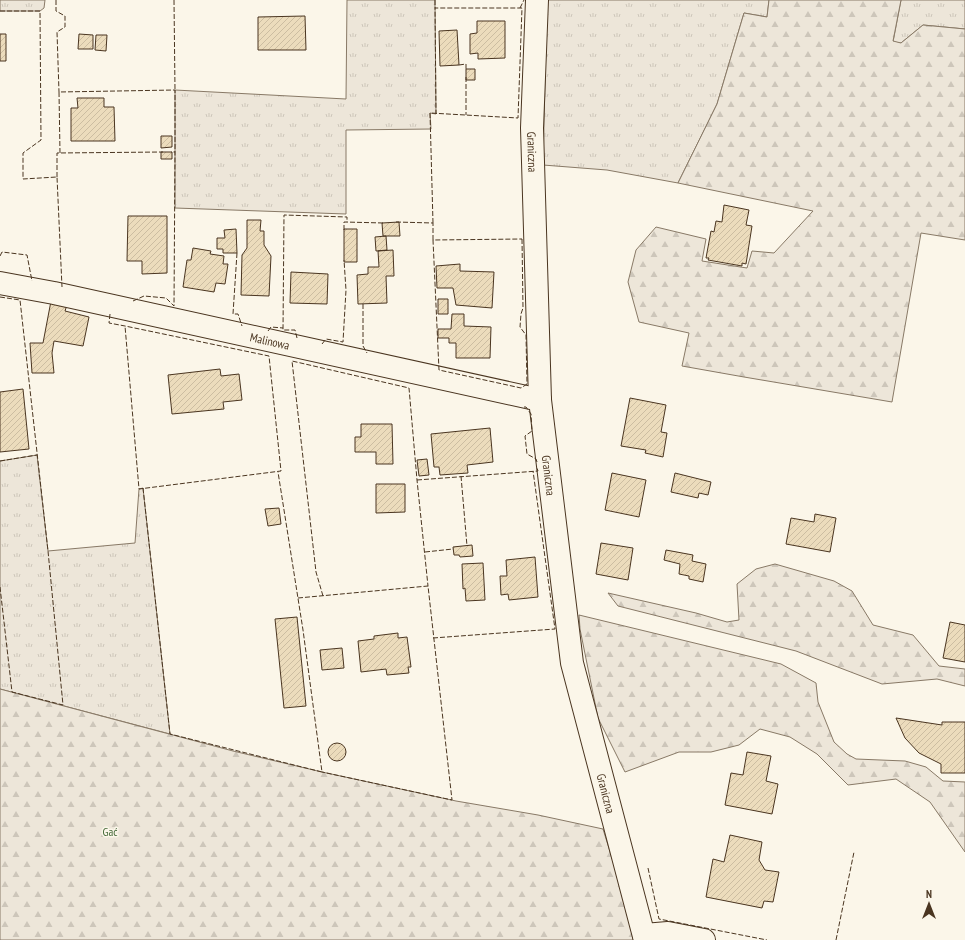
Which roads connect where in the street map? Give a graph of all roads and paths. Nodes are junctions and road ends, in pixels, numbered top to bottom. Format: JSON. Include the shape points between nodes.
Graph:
{"nodes":[{"id":1,"x":537,"y":0,"type":"edge"},
{"id":2,"x":0,"y":283,"type":"edge"},
{"id":3,"x":540,"y":400,"type":"junction"},
{"id":4,"x":645,"y":937,"type":"edge"},
{"id":5,"x":704,"y":940,"type":"edge"}],
"edges":[{"from":1,"to":3,"type":"street","name":"Graniczna","via":[[532,128]]},
{"from":2,"to":3,"type":"street","name":"Malinowa","via":[[61,294]]},
{"from":3,"to":4,"type":"street","name":"Graniczna","via":[[572,662]]},
{"from":4,"to":5,"type":"street","via":[[668,933]]}]}
